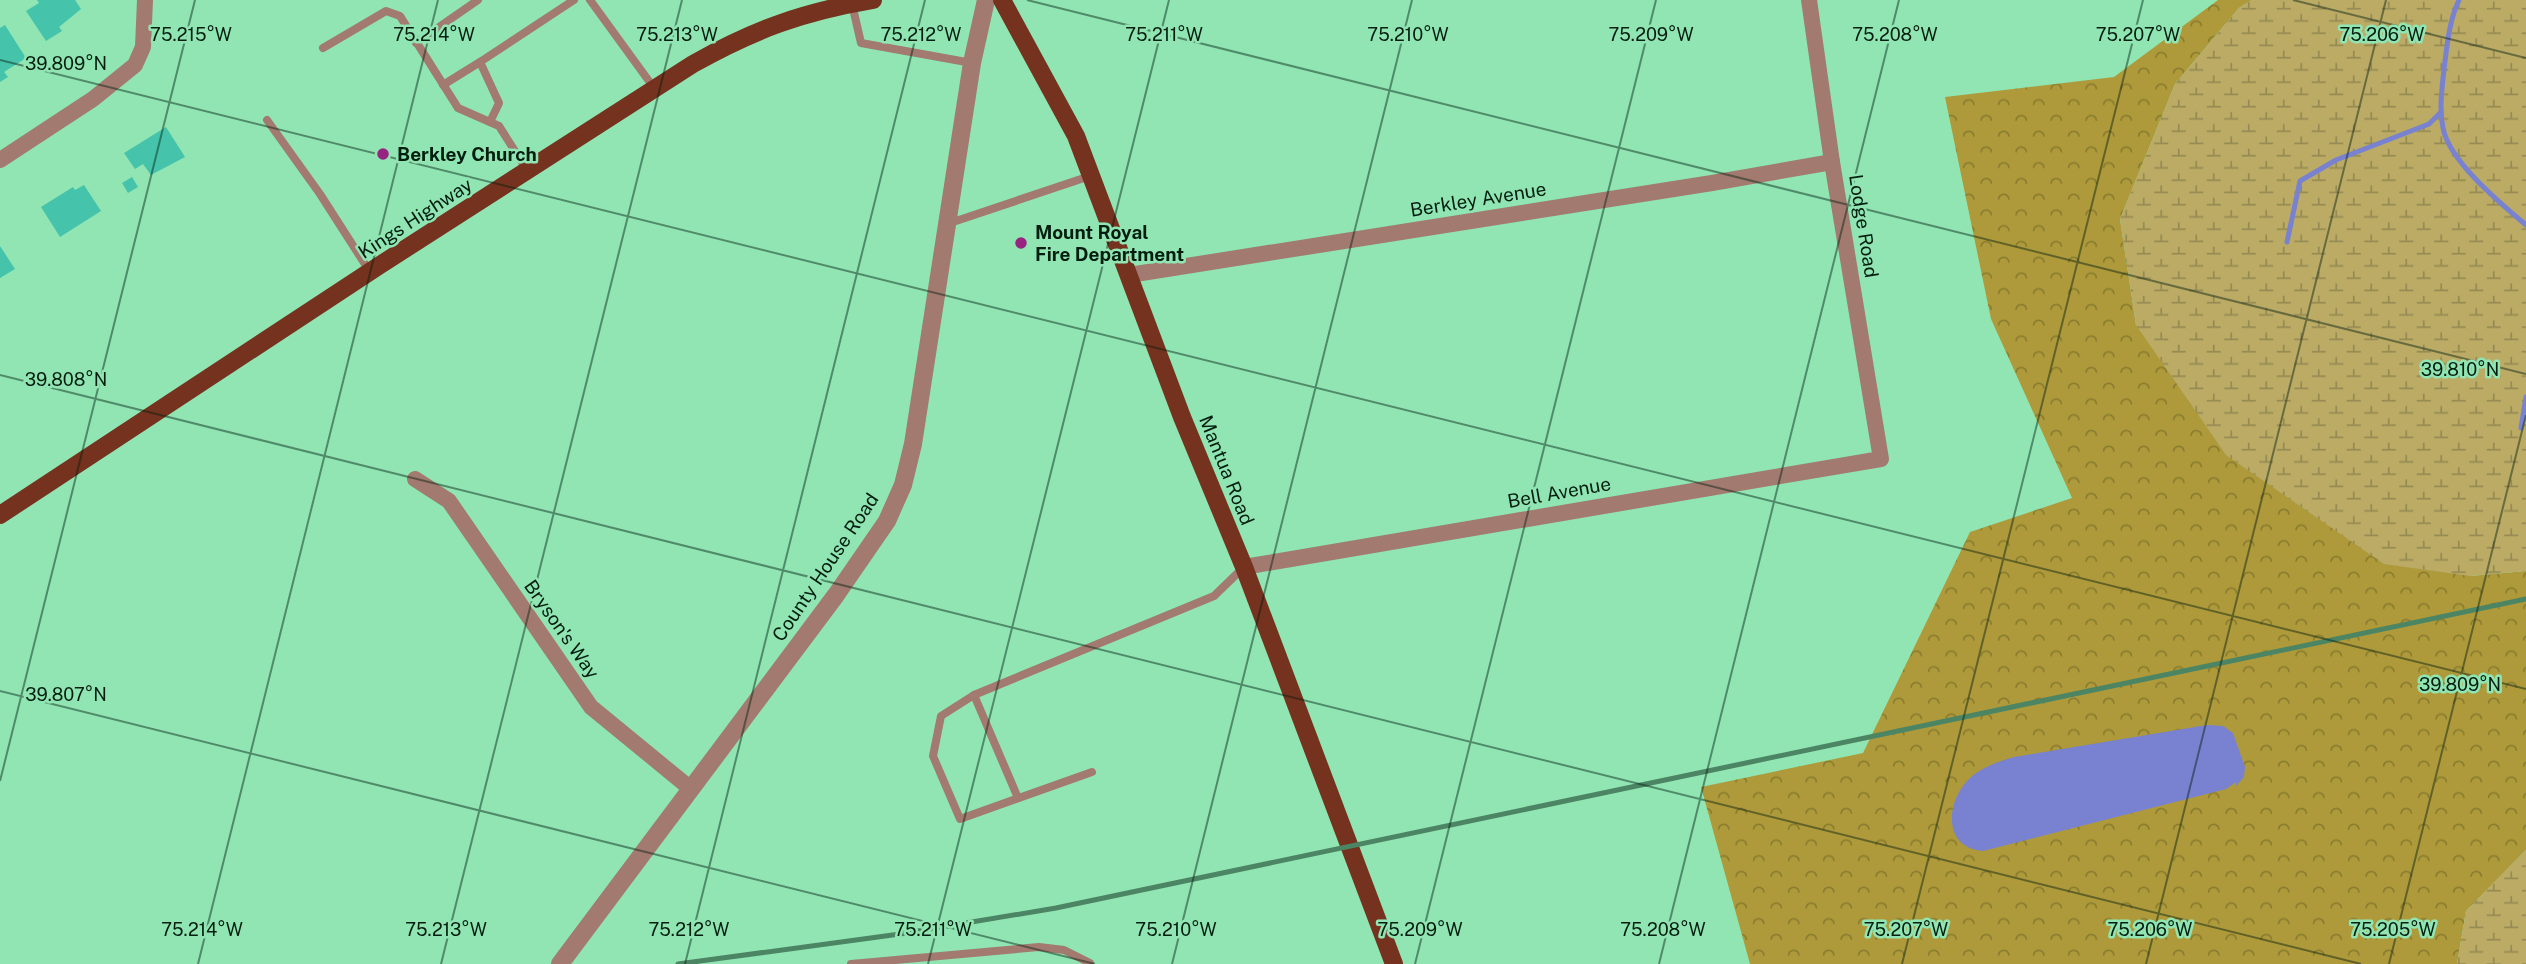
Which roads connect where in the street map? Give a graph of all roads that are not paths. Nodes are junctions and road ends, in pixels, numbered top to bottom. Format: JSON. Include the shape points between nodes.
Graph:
{"nodes":[{"id":1,"x":145,"y":0,"type":"edge"},
{"id":2,"x":478,"y":0,"type":"edge"},
{"id":3,"x":574,"y":0,"type":"edge"},
{"id":4,"x":590,"y":0,"type":"edge"},
{"id":5,"x":873,"y":0,"type":"edge"},
{"id":6,"x":986,"y":0,"type":"edge"},
{"id":7,"x":1002,"y":0,"type":"edge"},
{"id":8,"x":1809,"y":0,"type":"edge"},
{"id":9,"x":852,"y":4,"type":"junction"},
{"id":10,"x":416,"y":43,"type":"junction"},
{"id":11,"x":323,"y":48,"type":"dead end"},
{"id":12,"x":480,"y":61,"type":"junction"},
{"id":13,"x":972,"y":63,"type":"junction"},
{"id":14,"x":443,"y":85,"type":"junction"},
{"id":15,"x":654,"y":88,"type":"junction"},
{"id":16,"x":267,"y":120,"type":"dead end"},
{"id":17,"x":490,"y":122,"type":"junction"},
{"id":18,"x":0,"y":160,"type":"edge"},
{"id":19,"x":1832,"y":162,"type":"junction"},
{"id":20,"x":527,"y":170,"type":"junction"},
{"id":21,"x":1092,"y":176,"type":"junction"},
{"id":22,"x":947,"y":224,"type":"junction"},
{"id":23,"x":370,"y":272,"type":"junction"},
{"id":24,"x":1129,"y":275,"type":"junction"},
{"id":25,"x":1881,"y":459,"type":"joint"},
{"id":26,"x":415,"y":479,"type":"dead end"},
{"id":27,"x":0,"y":515,"type":"edge"},
{"id":28,"x":1244,"y":567,"type":"junction"},
{"id":29,"x":974,"y":695,"type":"junction"},
{"id":30,"x":1092,"y":772,"type":"dead end"},
{"id":31,"x":691,"y":789,"type":"junction"},
{"id":32,"x":1018,"y":798,"type":"junction"},
{"id":33,"x":560,"y":964,"type":"edge"},
{"id":34,"x":851,"y":964,"type":"edge"},
{"id":35,"x":1090,"y":964,"type":"edge"},
{"id":36,"x":1394,"y":964,"type":"edge"}],
"edges":[{"from":1,"to":18,"type":"street","via":[[143,47],[135,65],[93,99]]},
{"from":2,"to":10,"type":"lane"},
{"from":3,"to":12,"type":"lane"},
{"from":4,"to":15,"type":"lane"},
{"from":5,"to":9,"type":"main road","name":"Kings Highway"},
{"from":6,"to":13,"type":"street","name":"County House Road"},
{"from":7,"to":21,"type":"main road","name":"Mantua Road","via":[[1076,136]]},
{"from":8,"to":19,"type":"street","name":"Lodge Road"},
{"from":9,"to":13,"type":"lane","via":[[861,43]]},
{"from":9,"to":15,"type":"main road","name":"Kings Highway","via":[[799,16],[736,40]]},
{"from":10,"to":11,"type":"lane","via":[[400,16],[386,11]]},
{"from":10,"to":14,"type":"lane"},
{"from":12,"to":14,"type":"lane"},
{"from":12,"to":17,"type":"lane","via":[[499,103]]},
{"from":13,"to":22,"type":"street","name":"County House Road"},
{"from":14,"to":17,"type":"lane","via":[[458,108]]},
{"from":15,"to":20,"type":"main road","name":"Kings Highway"},
{"from":16,"to":23,"type":"lane"},
{"from":17,"to":20,"type":"lane","via":[[499,126]]},
{"from":19,"to":24,"type":"street","name":"Berkley Avenue"},
{"from":19,"to":25,"type":"street","name":"Lodge Road"},
{"from":20,"to":23,"type":"main road","name":"Kings Highway"},
{"from":21,"to":22,"type":"lane"},
{"from":21,"to":24,"type":"main road","name":"Mantua Road"},
{"from":22,"to":31,"type":"street","name":"County House Road","via":[[914,444],[893,508],[836,595]]},
{"from":23,"to":27,"type":"main road","name":"Kings Highway"},
{"from":24,"to":28,"type":"main road","name":"Mantua Road"},
{"from":25,"to":28,"type":"street","name":"Bell Avenue"},
{"from":26,"to":31,"type":"street","name":"Bryson's Way","via":[[449,501],[591,707]]},
{"from":28,"to":29,"type":"lane","via":[[1214,596]]},
{"from":28,"to":36,"type":"main road","name":"Mantua Road"},
{"from":29,"to":32,"type":"lane"},
{"from":29,"to":32,"type":"lane","via":[[941,716],[933,756],[960,819]]},
{"from":30,"to":32,"type":"lane"},
{"from":31,"to":33,"type":"street","name":"County House Road"},
{"from":34,"to":35,"type":"lane","via":[[1039,947],[1064,950]]}]}
